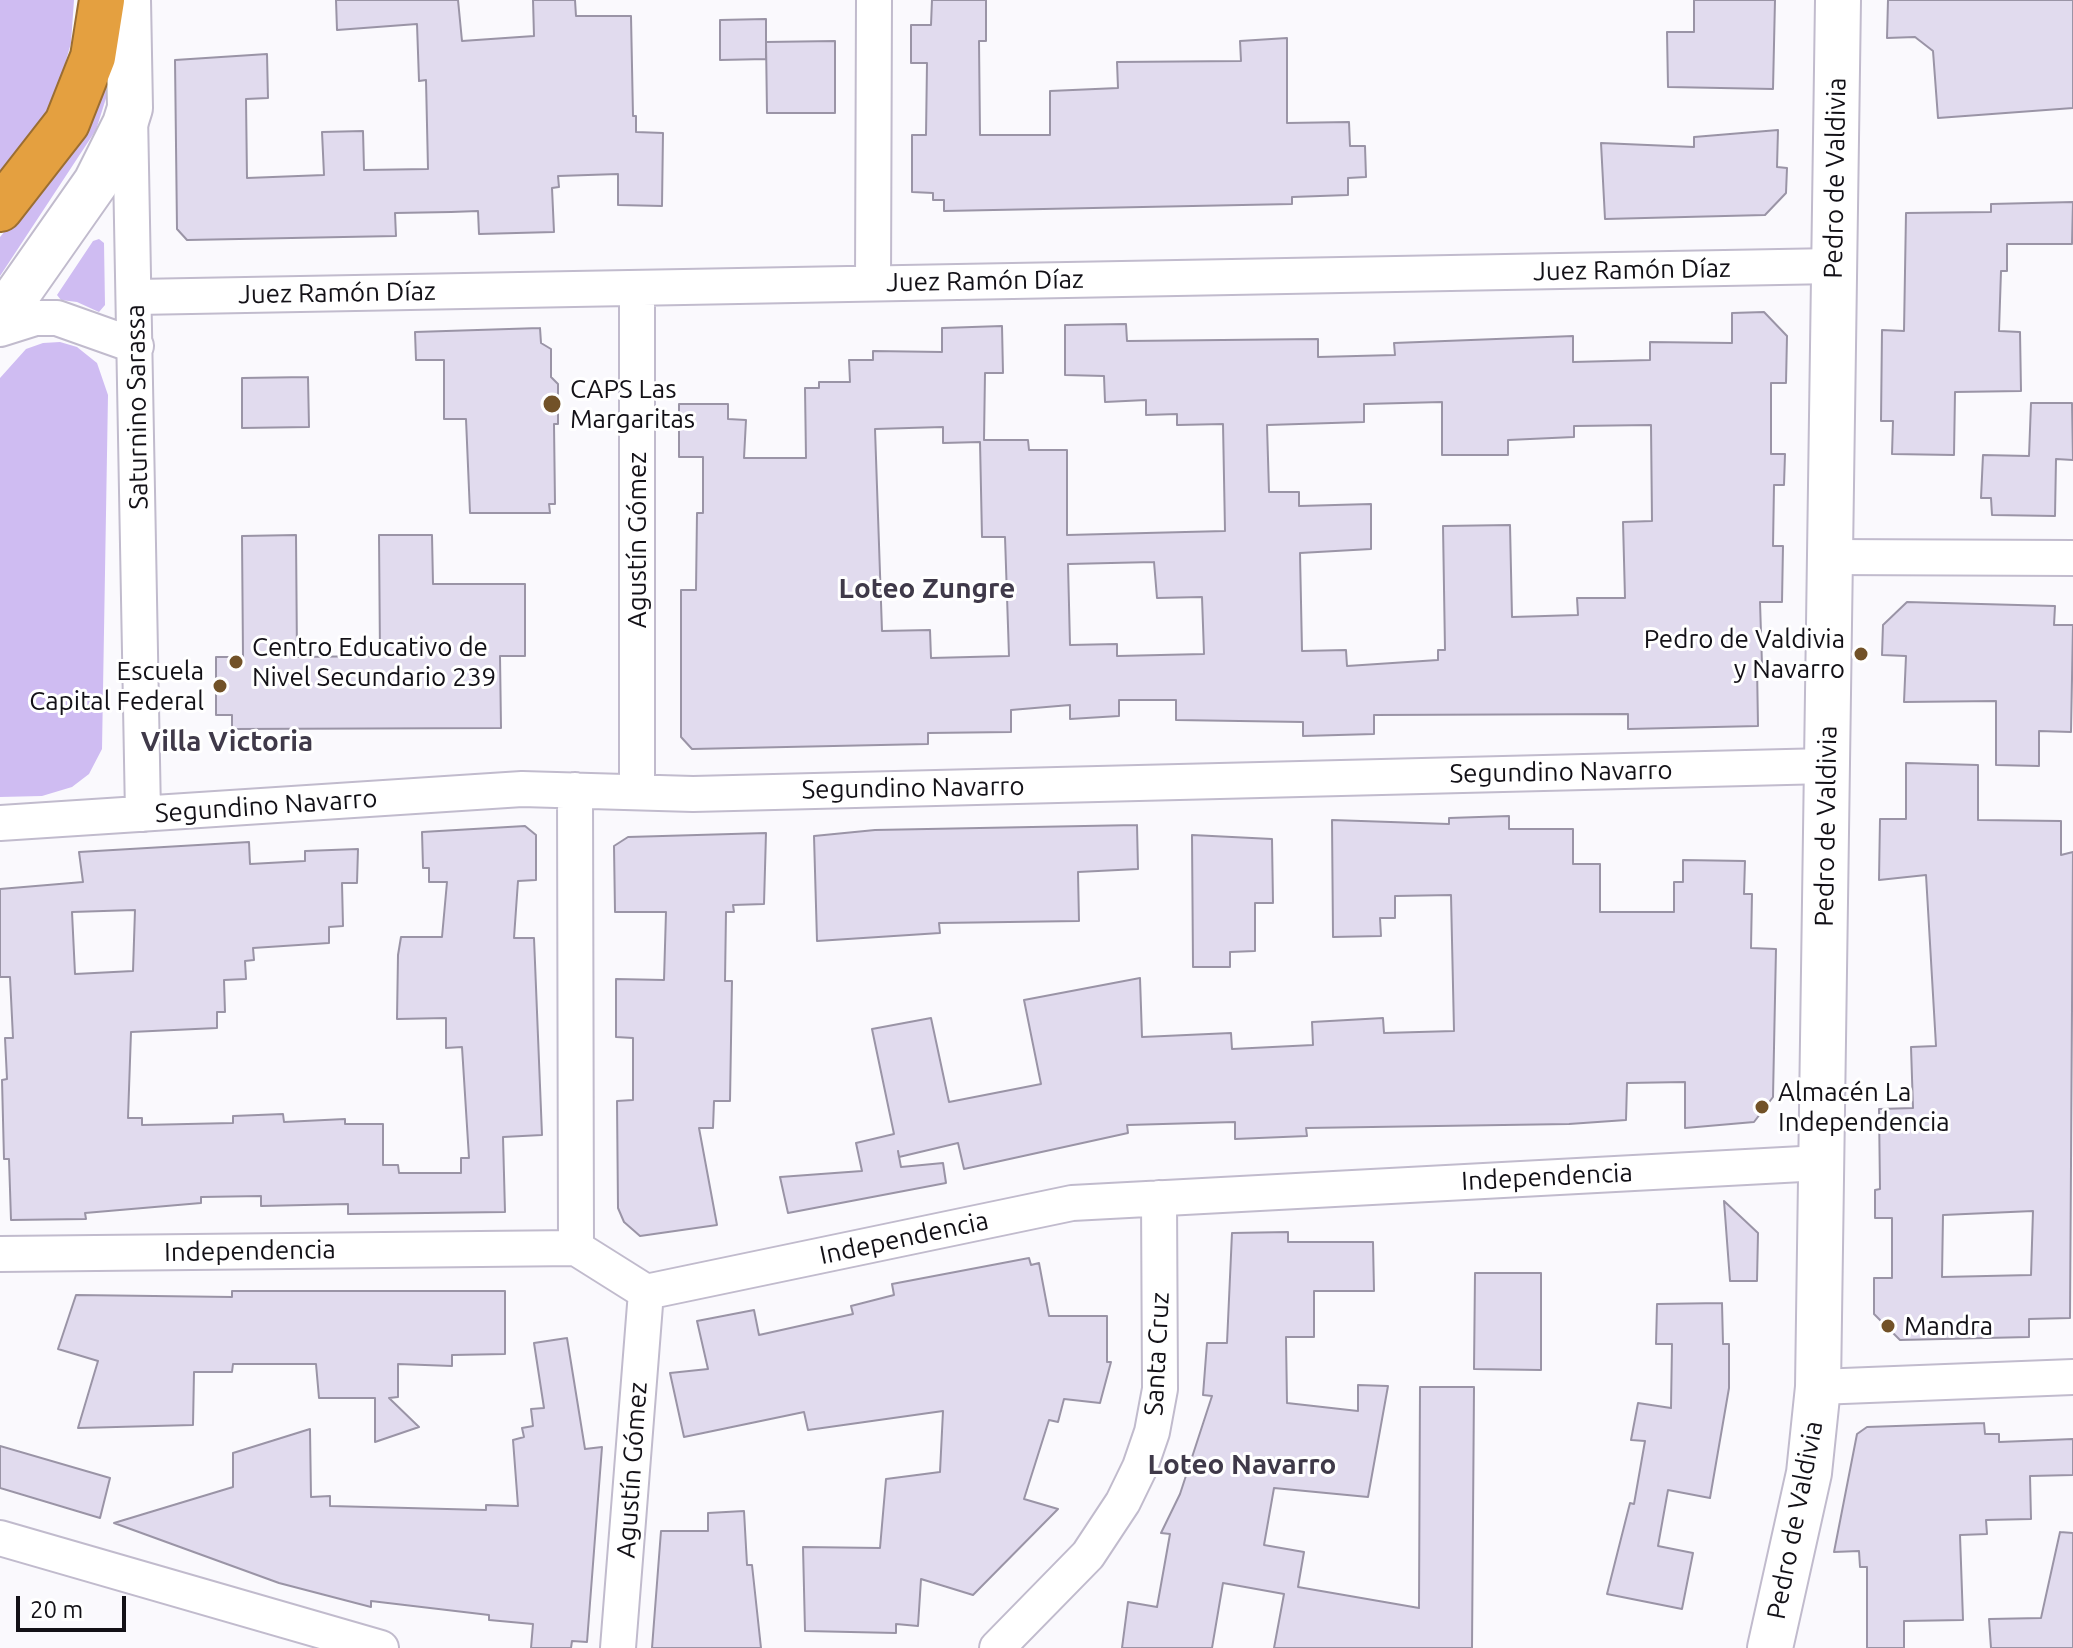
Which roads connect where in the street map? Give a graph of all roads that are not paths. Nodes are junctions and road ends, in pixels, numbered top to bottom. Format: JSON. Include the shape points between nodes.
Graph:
{"nodes":[{"id":1,"x":102,"y":0,"type":"edge"},
{"id":2,"x":128,"y":0,"type":"edge"},
{"id":3,"x":874,"y":0,"type":"edge"},
{"id":4,"x":1838,"y":0,"type":"edge"},
{"id":5,"x":130,"y":108,"type":"junction"},
{"id":6,"x":0,"y":209,"type":"edge"},
{"id":7,"x":1834,"y":266,"type":"junction"},
{"id":8,"x":873,"y":283,"type":"junction"},
{"id":9,"x":637,"y":288,"type":"junction"},
{"id":10,"x":136,"y":297,"type":"junction"},
{"id":11,"x":0,"y":319,"type":"edge"},
{"id":12,"x":0,"y":329,"type":"edge"},
{"id":13,"x":136,"y":346,"type":"junction"},
{"id":14,"x":1830,"y":557,"type":"junction"},
{"id":15,"x":2073,"y":558,"type":"edge"},
{"id":16,"x":1827,"y":766,"type":"junction"},
{"id":17,"x":575,"y":790,"type":"junction"},
{"id":18,"x":637,"y":792,"type":"junction"},
{"id":19,"x":143,"y":814,"type":"junction"},
{"id":20,"x":0,"y":823,"type":"edge"},
{"id":21,"x":1821,"y":1163,"type":"junction"},
{"id":22,"x":1159,"y":1198,"type":"junction"},
{"id":23,"x":576,"y":1248,"type":"junction"},
{"id":24,"x":0,"y":1254,"type":"edge"},
{"id":25,"x":646,"y":1292,"type":"junction"},
{"id":26,"x":2073,"y":1377,"type":"edge"},
{"id":27,"x":1818,"y":1387,"type":"junction"},
{"id":28,"x":0,"y":1538,"type":"edge"},
{"id":29,"x":381,"y":1648,"type":"edge"},
{"id":30,"x":618,"y":1648,"type":"edge"},
{"id":31,"x":997,"y":1648,"type":"edge"},
{"id":32,"x":1770,"y":1648,"type":"edge"}],
"edges":[{"from":1,"to":6,"type":"highway","via":[[93,57],[67,123]]},
{"from":2,"to":5,"type":"street","name":"Saturnino Sarassa"},
{"from":3,"to":8,"type":"street"},
{"from":4,"to":7,"type":"street","name":"Pedro de Valdivia"},
{"from":5,"to":10,"type":"street","name":"Saturnino Sarassa"},
{"from":5,"to":11,"type":"street","via":[[96,182]]},
{"from":7,"to":8,"type":"street","name":"Juez Ramón Díaz"},
{"from":7,"to":14,"type":"street","name":"Pedro de Valdivia"},
{"from":8,"to":9,"type":"street","name":"Juez Ramón Díaz"},
{"from":9,"to":10,"type":"street","name":"Juez Ramón Díaz"},
{"from":9,"to":18,"type":"street","name":"Agustín Gómez"},
{"from":10,"to":13,"type":"street","name":"Saturnino Sarassa"},
{"from":12,"to":13,"type":"street","via":[[35,318],[57,318]]},
{"from":13,"to":19,"type":"street","name":"Saturnino Sarassa"},
{"from":14,"to":15,"type":"street"},
{"from":14,"to":16,"type":"street","name":"Pedro de Valdivia"},
{"from":16,"to":18,"type":"street","name":"Segundino Navarro"},
{"from":16,"to":21,"type":"street","name":"Pedro de Valdivia"},
{"from":17,"to":18,"type":"street","name":"Segundino Navarro"},
{"from":17,"to":19,"type":"street","name":"Segundino Navarro"},
{"from":17,"to":23,"type":"street"},
{"from":19,"to":20,"type":"street","name":"Segundino Navarro"},
{"from":21,"to":22,"type":"street","name":"Independencia"},
{"from":21,"to":27,"type":"street","name":"Pedro de Valdivia"},
{"from":22,"to":25,"type":"street","name":"Independencia","via":[[1072,1203]]},
{"from":22,"to":31,"type":"street","name":"Santa Cruz","via":[[1160,1389],[1140,1467],[1088,1555]]},
{"from":23,"to":24,"type":"street","name":"Independencia"},
{"from":23,"to":25,"type":"street"},
{"from":25,"to":30,"type":"street","name":"Agustín Gómez"},
{"from":26,"to":27,"type":"street"},
{"from":27,"to":32,"type":"street","name":"Pedro de Valdivia","via":[[1809,1473]]},
{"from":28,"to":29,"type":"street"}]}
